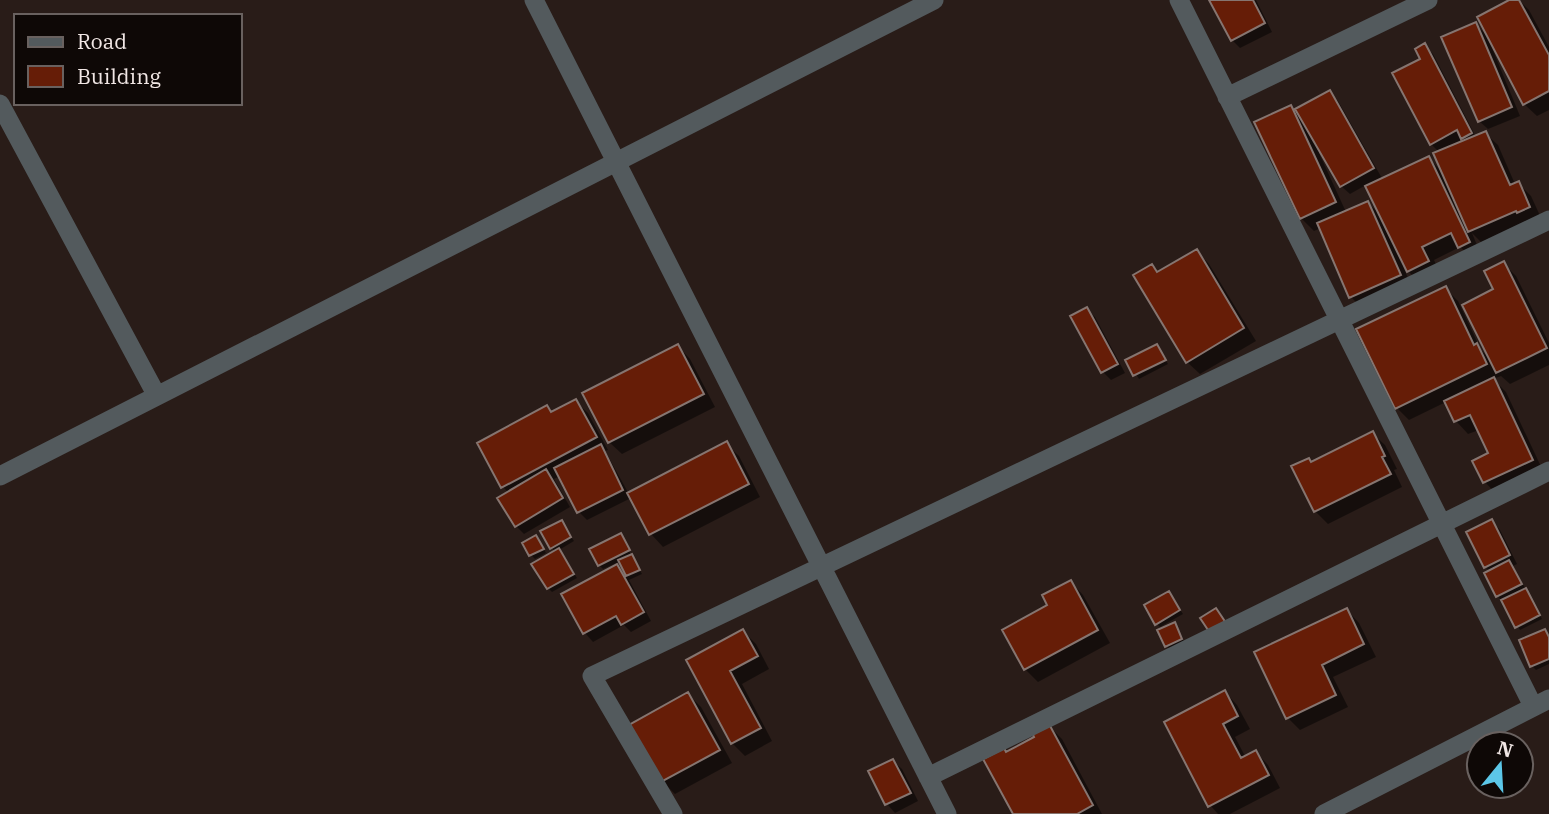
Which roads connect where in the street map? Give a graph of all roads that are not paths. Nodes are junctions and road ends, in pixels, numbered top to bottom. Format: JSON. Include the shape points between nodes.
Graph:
{"nodes":[{"id":1,"x":534,"y":0,"type":"edge"},
{"id":2,"x":934,"y":0,"type":"edge"},
{"id":3,"x":1179,"y":0,"type":"edge"},
{"id":4,"x":1427,"y":0,"type":"edge"},
{"id":5,"x":1227,"y":97,"type":"junction"},
{"id":6,"x":0,"y":104,"type":"edge"},
{"id":7,"x":616,"y":162,"type":"junction"},
{"id":8,"x":1549,"y":220,"type":"edge"},
{"id":9,"x":1339,"y":320,"type":"junction"},
{"id":10,"x":157,"y":396,"type":"junction"},
{"id":11,"x":1549,"y":471,"type":"edge"},
{"id":12,"x":0,"y":476,"type":"edge"},
{"id":13,"x":1441,"y":524,"type":"junction"},
{"id":14,"x":821,"y":567,"type":"junction"},
{"id":15,"x":1541,"y":702,"type":"edge"},
{"id":16,"x":928,"y":777,"type":"junction"},
{"id":17,"x":673,"y":814,"type":"edge"},
{"id":18,"x":947,"y":814,"type":"edge"},
{"id":19,"x":1324,"y":814,"type":"edge"}],
"edges":[{"from":1,"to":7,"type":"street"},
{"from":2,"to":7,"type":"street"},
{"from":3,"to":5,"type":"street"},
{"from":4,"to":5,"type":"street"},
{"from":5,"to":9,"type":"street"},
{"from":6,"to":10,"type":"street"},
{"from":7,"to":10,"type":"street"},
{"from":7,"to":14,"type":"street"},
{"from":8,"to":9,"type":"street"},
{"from":9,"to":13,"type":"street"},
{"from":9,"to":14,"type":"street"},
{"from":10,"to":12,"type":"street"},
{"from":11,"to":13,"type":"street"},
{"from":13,"to":15,"type":"street"},
{"from":13,"to":16,"type":"street"},
{"from":14,"to":16,"type":"street"},
{"from":14,"to":17,"type":"street","via":[[592,676]]},
{"from":15,"to":19,"type":"street"},
{"from":16,"to":18,"type":"street"}]}
